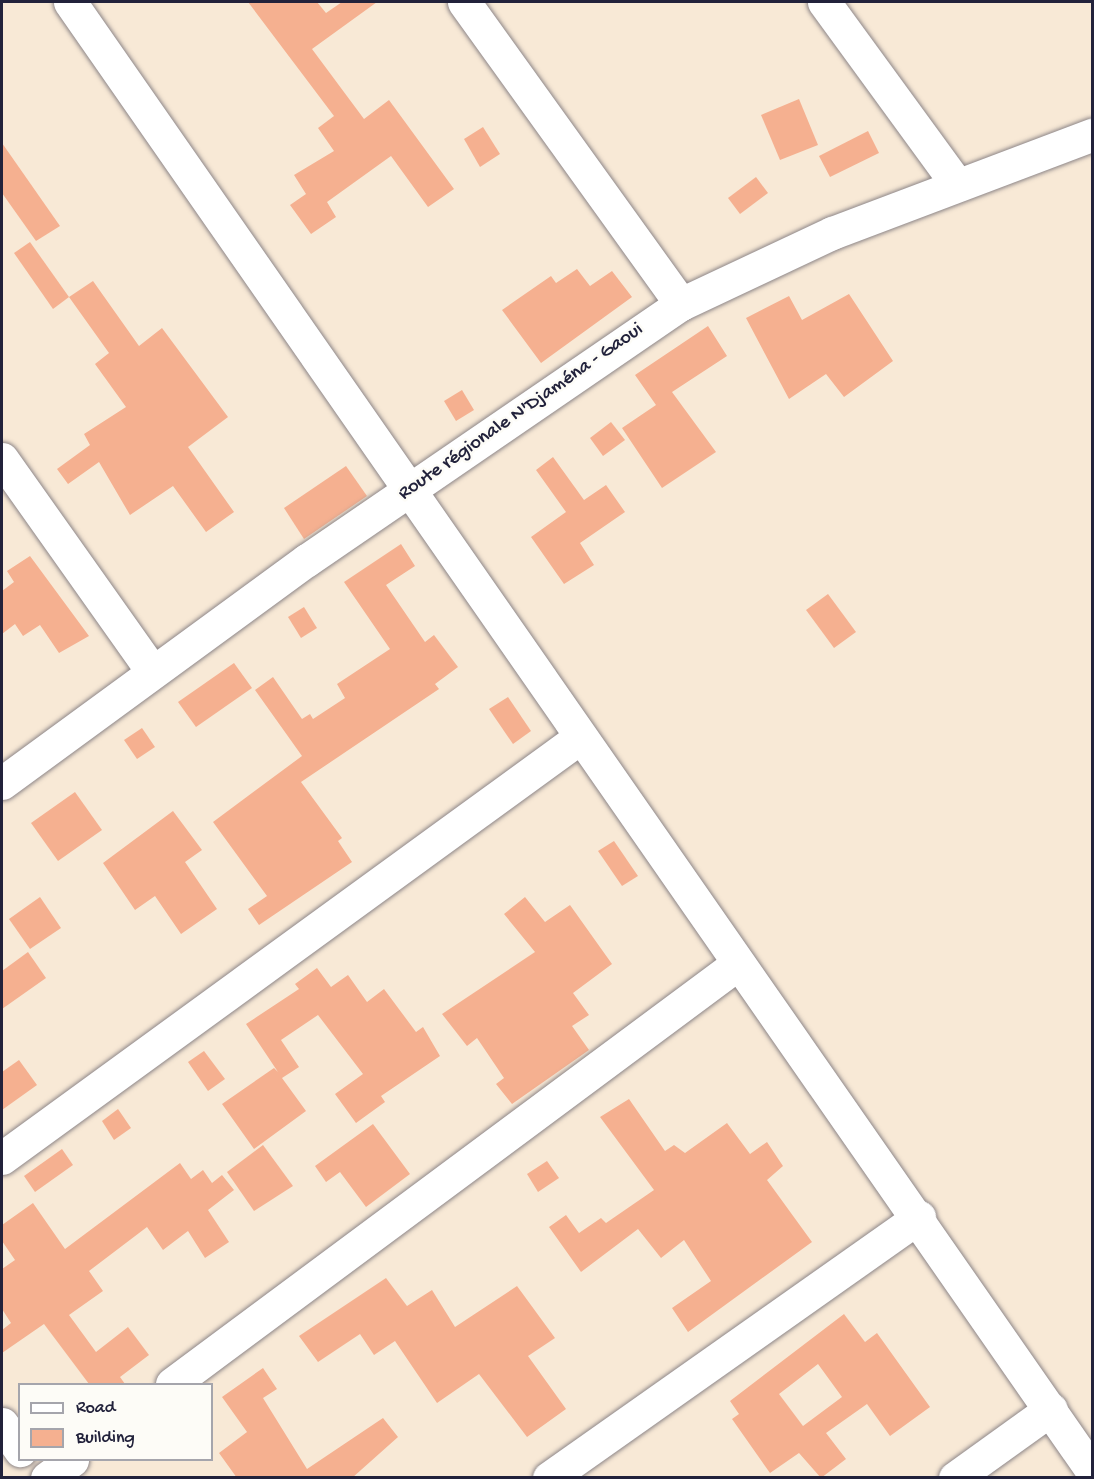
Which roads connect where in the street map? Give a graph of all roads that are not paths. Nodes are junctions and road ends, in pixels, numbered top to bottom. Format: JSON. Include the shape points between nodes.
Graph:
{"nodes":[{"id":1,"x":70,"y":2,"type":"edge"},
{"id":2,"x":464,"y":2,"type":"edge"},
{"id":3,"x":824,"y":2,"type":"edge"},
{"id":4,"x":1092,"y":135,"type":"edge"},
{"id":5,"x":956,"y":183,"type":"junction"},
{"id":6,"x":681,"y":304,"type":"junction"},
{"id":7,"x":2,"y":459,"type":"edge"},
{"id":8,"x":406,"y":491,"type":"junction"},
{"id":9,"x":153,"y":672,"type":"junction"},
{"id":10,"x":579,"y":738,"type":"junction"},
{"id":11,"x":2,"y":783,"type":"edge"},
{"id":12,"x":736,"y":965,"type":"junction"},
{"id":13,"x":2,"y":1158,"type":"edge"},
{"id":14,"x":919,"y":1217,"type":"junction"},
{"id":15,"x":173,"y":1383,"type":"edge"},
{"id":16,"x":1051,"y":1408,"type":"junction"},
{"id":17,"x":2,"y":1424,"type":"edge"},
{"id":18,"x":18,"y":1447,"type":"edge"},
{"id":19,"x":27,"y":1461,"type":"edge"},
{"id":20,"x":71,"y":1461,"type":"edge"},
{"id":21,"x":1092,"y":1471,"type":"edge"},
{"id":22,"x":39,"y":1478,"type":"edge"},
{"id":23,"x":48,"y":1478,"type":"edge"},
{"id":24,"x":549,"y":1478,"type":"edge"},
{"id":25,"x":955,"y":1478,"type":"edge"}],
"edges":[{"from":1,"to":8,"type":"street"},
{"from":2,"to":6,"type":"street"},
{"from":3,"to":5,"type":"street"},
{"from":4,"to":5,"type":"street","name":"Route régionale N'Djaména - Gaoui"},
{"from":5,"to":6,"type":"street","name":"Route régionale N'Djaména - Gaoui","via":[[751,268]]},
{"from":6,"to":8,"type":"street","name":"Route régionale N'Djaména - Gaoui"},
{"from":7,"to":9,"type":"street"},
{"from":8,"to":9,"type":"street","name":"Route régionale N'Djaména - Gaoui"},
{"from":8,"to":10,"type":"street"},
{"from":9,"to":11,"type":"street","name":"Route régionale N'Djaména - Gaoui"},
{"from":10,"to":12,"type":"street"},
{"from":10,"to":13,"type":"street"},
{"from":12,"to":14,"type":"street"},
{"from":12,"to":15,"type":"street"},
{"from":14,"to":16,"type":"street"},
{"from":14,"to":24,"type":"street"},
{"from":16,"to":21,"type":"street"},
{"from":16,"to":25,"type":"street"},
{"from":17,"to":18,"type":"street"},
{"from":19,"to":22,"type":"street"},
{"from":20,"to":23,"type":"street"}]}
